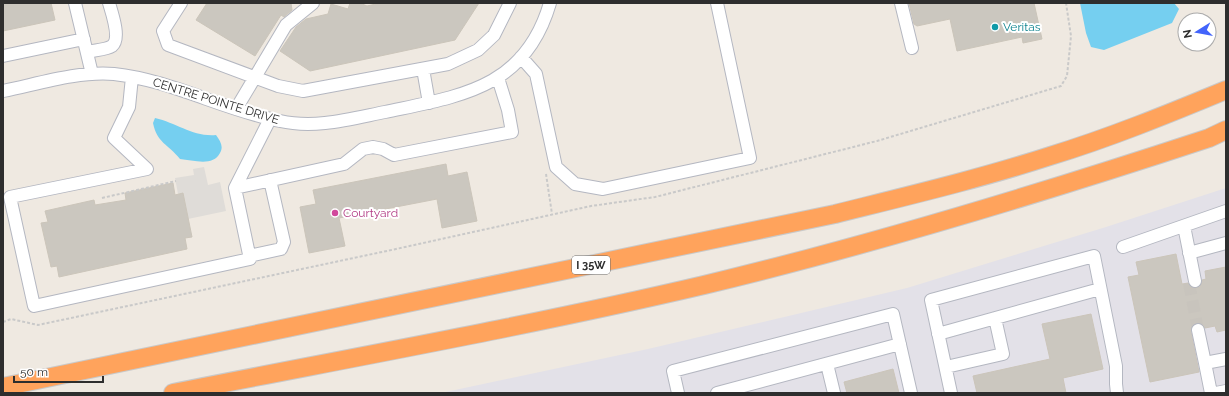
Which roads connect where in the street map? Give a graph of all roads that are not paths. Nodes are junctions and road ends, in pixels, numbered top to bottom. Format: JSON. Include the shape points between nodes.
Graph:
{"nodes":[{"id":1,"x":76,"y":3,"type":"edge"},
{"id":2,"x":109,"y":3,"type":"edge"},
{"id":3,"x":181,"y":3,"type":"edge"},
{"id":4,"x":313,"y":3,"type":"edge"},
{"id":5,"x":510,"y":3,"type":"edge"},
{"id":6,"x":550,"y":3,"type":"edge"},
{"id":7,"x":717,"y":3,"type":"edge"},
{"id":8,"x":901,"y":3,"type":"edge"},
{"id":9,"x":84,"y":39,"type":"junction"},
{"id":10,"x":912,"y":48,"type":"dead end"},
{"id":11,"x":87,"y":52,"type":"junction"},
{"id":12,"x":3,"y":56,"type":"edge"},
{"id":13,"x":521,"y":57,"type":"junction"},
{"id":14,"x":422,"y":69,"type":"junction"},
{"id":15,"x":92,"y":74,"type":"junction"},
{"id":16,"x":132,"y":77,"type":"junction"},
{"id":17,"x":254,"y":78,"type":"junction"},
{"id":18,"x":498,"y":78,"type":"junction"},
{"id":19,"x":1226,"y":83,"type":"edge"},
{"id":20,"x":1226,"y":90,"type":"edge"},
{"id":21,"x":3,"y":91,"type":"edge"},
{"id":22,"x":429,"y":102,"type":"junction"},
{"id":23,"x":236,"y":109,"type":"junction"},
{"id":24,"x":1171,"y":112,"type":"junction"},
{"id":25,"x":270,"y":119,"type":"junction"},
{"id":26,"x":1226,"y":130,"type":"edge"},
{"id":27,"x":1218,"y":136,"type":"edge"},
{"id":28,"x":270,"y":180,"type":"junction"},
{"id":29,"x":235,"y":188,"type":"junction"},
{"id":30,"x":1226,"y":211,"type":"edge"},
{"id":31,"x":1184,"y":226,"type":"junction"},
{"id":32,"x":1226,"y":244,"type":"edge"},
{"id":33,"x":1123,"y":247,"type":"dead end"},
{"id":34,"x":1189,"y":254,"type":"junction"},
{"id":35,"x":249,"y":256,"type":"junction"},
{"id":36,"x":1192,"y":282,"type":"tunnel mouth"},
{"id":37,"x":1100,"y":289,"type":"junction"},
{"id":38,"x":995,"y":318,"type":"junction"},
{"id":39,"x":1201,"y":329,"type":"tunnel mouth"},
{"id":40,"x":938,"y":334,"type":"junction"},
{"id":41,"x":900,"y":344,"type":"junction"},
{"id":42,"x":1226,"y":359,"type":"edge"},
{"id":43,"x":1208,"y":362,"type":"junction"},
{"id":44,"x":827,"y":364,"type":"junction"},
{"id":45,"x":946,"y":367,"type":"junction"},
{"id":46,"x":3,"y":387,"type":"edge"},
{"id":47,"x":759,"y":388,"type":"edge"},
{"id":48,"x":1226,"y":391,"type":"edge"},
{"id":49,"x":173,"y":393,"type":"edge"},
{"id":50,"x":678,"y":393,"type":"edge"},
{"id":51,"x":717,"y":393,"type":"edge"},
{"id":52,"x":834,"y":393,"type":"edge"},
{"id":53,"x":911,"y":393,"type":"edge"},
{"id":54,"x":951,"y":393,"type":"edge"},
{"id":55,"x":1117,"y":393,"type":"edge"},
{"id":56,"x":1211,"y":393,"type":"edge"},
{"id":57,"x":1216,"y":393,"type":"edge"}],
"edges":[{"from":1,"to":9,"type":"street"},
{"from":2,"to":11,"type":"street","via":[[117,36],[115,43],[110,47]]},
{"from":3,"to":17,"type":"street","via":[[163,32],[168,45]]},
{"from":4,"to":17,"type":"street","via":[[286,25]]},
{"from":5,"to":14,"type":"street","via":[[494,35],[478,50],[448,64]]},
{"from":6,"to":13,"type":"street","name":"CENTRE POINTE DRIVE","via":[[538,35]]},
{"from":7,"to":13,"type":"street","via":[[750,158],[603,189],[575,184],[556,167],[536,74]]},
{"from":8,"to":10,"type":"street"},
{"from":9,"to":11,"type":"street"},
{"from":9,"to":12,"type":"street"},
{"from":11,"to":15,"type":"street"},
{"from":13,"to":18,"type":"street","name":"CENTRE POINTE DRIVE"},
{"from":14,"to":17,"type":"street","via":[[303,91]]},
{"from":14,"to":22,"type":"street"},
{"from":15,"to":16,"type":"street","name":"CENTRE POINTE DRIVE"},
{"from":15,"to":21,"type":"street","name":"CENTRE POINTE DRIVE"},
{"from":16,"to":23,"type":"street","name":"CENTRE POINTE DRIVE"},
{"from":16,"to":35,"type":"street","via":[[129,107],[114,138],[147,170],[10,196],[34,306],[250,259]]},
{"from":17,"to":23,"type":"street"},
{"from":18,"to":22,"type":"street","name":"CENTRE POINTE DRIVE","via":[[458,96]]},
{"from":18,"to":28,"type":"street","via":[[512,132],[394,155],[373,147],[363,149],[344,164]]},
{"from":19,"to":24,"type":"highway"},
{"from":20,"to":24,"type":"highway","number":"I 35W"},
{"from":22,"to":25,"type":"street","name":"CENTRE POINTE DRIVE","via":[[325,124]]},
{"from":23,"to":25,"type":"street","name":"CENTRE POINTE DRIVE"},
{"from":24,"to":46,"type":"highway","number":"I 35W","via":[[1050,156],[835,214]]},
{"from":25,"to":29,"type":"street"},
{"from":26,"to":27,"type":"highway"},
{"from":27,"to":49,"type":"highway","via":[[973,213],[704,285]]},
{"from":28,"to":29,"type":"street"},
{"from":28,"to":35,"type":"street","via":[[284,242],[277,251]]},
{"from":29,"to":35,"type":"street"},
{"from":30,"to":31,"type":"street"},
{"from":31,"to":33,"type":"street"},
{"from":31,"to":34,"type":"street"},
{"from":32,"to":34,"type":"street"},
{"from":34,"to":36,"type":"street","via":[[1185,265]]},
{"from":37,"to":38,"type":"street"},
{"from":37,"to":40,"type":"street","via":[[1094,256],[931,300]]},
{"from":37,"to":55,"type":"street","via":[[1116,366]]},
{"from":38,"to":40,"type":"street"},
{"from":38,"to":45,"type":"street","via":[[1003,354]]},
{"from":39,"to":43,"type":"street"},
{"from":40,"to":45,"type":"street"},
{"from":41,"to":44,"type":"street"},
{"from":41,"to":50,"type":"street","via":[[893,314],[673,371]]},
{"from":41,"to":53,"type":"street"},
{"from":42,"to":43,"type":"street"},
{"from":43,"to":56,"type":"street"},
{"from":44,"to":47,"type":"street"},
{"from":44,"to":52,"type":"street"},
{"from":45,"to":54,"type":"street"},
{"from":47,"to":51,"type":"street"},
{"from":48,"to":57,"type":"street"}]}
